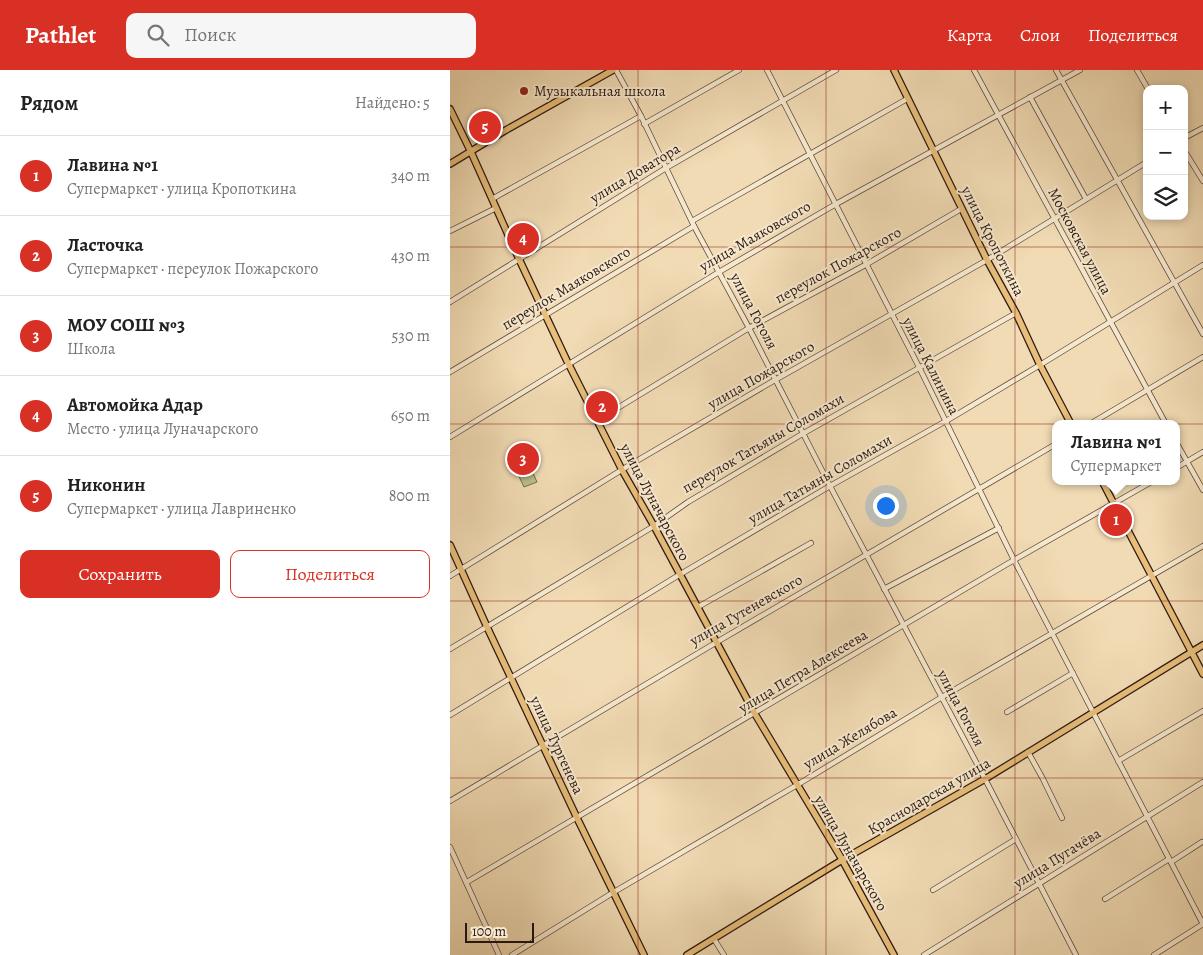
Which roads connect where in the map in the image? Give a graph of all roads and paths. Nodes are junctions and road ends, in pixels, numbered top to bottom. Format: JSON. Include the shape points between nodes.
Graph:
{"nodes":[{"id":1,"x":612,"y":70,"type":"edge"},
{"id":2,"x":616,"y":70,"type":"edge"},
{"id":3,"x":739,"y":70,"type":"edge"},
{"id":4,"x":767,"y":70,"type":"edge"},
{"id":5,"x":836,"y":70,"type":"edge"},
{"id":6,"x":894,"y":70,"type":"edge"},
{"id":7,"x":974,"y":70,"type":"edge"},
{"id":8,"x":1056,"y":70,"type":"edge"},
{"id":9,"x":1080,"y":70,"type":"edge"},
{"id":10,"x":1137,"y":70,"type":"edge"},
{"id":11,"x":1061,"y":80,"type":"junction"},
{"id":12,"x":1146,"y":85,"type":"edge"},
{"id":13,"x":1030,"y":98,"type":"junction"},
{"id":14,"x":908,"y":99,"type":"junction"},
{"id":15,"x":782,"y":101,"type":"junction"},
{"id":16,"x":450,"y":110,"type":"edge"},
{"id":17,"x":641,"y":116,"type":"junction"},
{"id":18,"x":998,"y":116,"type":"junction"},
{"id":19,"x":644,"y":124,"type":"junction"},
{"id":20,"x":1203,"y":128,"type":"edge"},
{"id":21,"x":1188,"y":136,"type":"edge"},
{"id":22,"x":933,"y":151,"type":"junction"},
{"id":23,"x":471,"y":152,"type":"junction"},
{"id":24,"x":810,"y":153,"type":"junction"},
{"id":25,"x":1188,"y":157,"type":"edge"},
{"id":26,"x":450,"y":164,"type":"edge"},
{"id":27,"x":1143,"y":164,"type":"edge"},
{"id":28,"x":666,"y":168,"type":"junction"},
{"id":29,"x":1118,"y":180,"type":"junction"},
{"id":30,"x":1203,"y":181,"type":"edge"},
{"id":31,"x":492,"y":199,"type":"junction"},
{"id":32,"x":1086,"y":199,"type":"junction"},
{"id":33,"x":836,"y":204,"type":"junction"},
{"id":34,"x":496,"y":208,"type":"junction"},
{"id":35,"x":961,"y":209,"type":"junction"},
{"id":36,"x":1055,"y":218,"type":"junction"},
{"id":37,"x":693,"y":223,"type":"junction"},
{"id":38,"x":450,"y":231,"type":"edge"},
{"id":39,"x":519,"y":260,"type":"junction"},
{"id":40,"x":987,"y":260,"type":"junction"},
{"id":41,"x":867,"y":264,"type":"junction"},
{"id":42,"x":1203,"y":265,"type":"edge"},
{"id":43,"x":719,"y":272,"type":"junction"},
{"id":44,"x":1173,"y":282,"type":"junction"},
{"id":45,"x":450,"y":302,"type":"edge"},
{"id":46,"x":1016,"y":313,"type":"junction"},
{"id":47,"x":545,"y":315,"type":"junction"},
{"id":48,"x":892,"y":315,"type":"junction"},
{"id":49,"x":1109,"y":322,"type":"junction"},
{"id":50,"x":749,"y":328,"type":"junction"},
{"id":51,"x":1203,"y":334,"type":"edge"},
{"id":52,"x":1203,"y":357,"type":"edge"},
{"id":53,"x":568,"y":365,"type":"junction"},
{"id":54,"x":1040,"y":365,"type":"junction"},
{"id":55,"x":919,"y":367,"type":"junction"},
{"id":56,"x":450,"y":372,"type":"edge"},
{"id":57,"x":776,"y":380,"type":"junction"},
{"id":58,"x":1147,"y":391,"type":"junction"},
{"id":59,"x":598,"y":420,"type":"junction"},
{"id":60,"x":1069,"y":420,"type":"edge"},
{"id":61,"x":1097,"y":420,"type":"edge"},
{"id":62,"x":1164,"y":420,"type":"edge"},
{"id":63,"x":946,"y":421,"type":"junction"},
{"id":64,"x":804,"y":433,"type":"junction"},
{"id":65,"x":450,"y":437,"type":"edge"},
{"id":66,"x":1052,"y":446,"type":"edge"},
{"id":67,"x":1180,"y":449,"type":"edge"},
{"id":68,"x":1203,"y":452,"type":"edge"},
{"id":69,"x":1187,"y":462,"type":"junction"},
{"id":70,"x":1180,"y":466,"type":"edge"},
{"id":71,"x":622,"y":470,"type":"junction"},
{"id":72,"x":1104,"y":485,"type":"edge"},
{"id":73,"x":1145,"y":485,"type":"edge"},
{"id":74,"x":830,"y":486,"type":"junction"},
{"id":75,"x":979,"y":488,"type":"junction"},
{"id":76,"x":1203,"y":490,"type":"edge"},
{"id":77,"x":1113,"y":504,"type":"junction"},
{"id":78,"x":654,"y":526,"type":"junction"},
{"id":79,"x":998,"y":528,"type":"junction"},
{"id":80,"x":811,"y":543,"type":"dead end"},
{"id":81,"x":450,"y":545,"type":"edge"},
{"id":82,"x":1203,"y":546,"type":"edge"},
{"id":83,"x":866,"y":554,"type":"junction"},
{"id":84,"x":1014,"y":560,"type":"junction"},
{"id":85,"x":461,"y":569,"type":"junction"},
{"id":86,"x":680,"y":575,"type":"junction"},
{"id":87,"x":450,"y":576,"type":"edge"},
{"id":88,"x":1152,"y":576,"type":"junction"},
{"id":89,"x":884,"y":589,"type":"junction"},
{"id":90,"x":698,"y":607,"type":"junction"},
{"id":91,"x":903,"y":626,"type":"junction"},
{"id":92,"x":486,"y":627,"type":"junction"},
{"id":93,"x":1052,"y":633,"type":"junction"},
{"id":94,"x":717,"y":642,"type":"junction"},
{"id":95,"x":1203,"y":646,"type":"edge"},
{"id":96,"x":450,"y":649,"type":"edge"},
{"id":97,"x":1191,"y":653,"type":"junction"},
{"id":98,"x":1073,"y":673,"type":"junction"},
{"id":99,"x":1203,"y":674,"type":"edge"},
{"id":100,"x":512,"y":678,"type":"junction"},
{"id":101,"x":942,"y":697,"type":"junction"},
{"id":102,"x":1203,"y":711,"type":"edge"},
{"id":103,"x":1007,"y":712,"type":"dead end"},
{"id":104,"x":1093,"y":712,"type":"junction"},
{"id":105,"x":754,"y":714,"type":"junction"},
{"id":106,"x":450,"y":716,"type":"edge"},
{"id":107,"x":542,"y":745,"type":"junction"},
{"id":108,"x":1028,"y":752,"type":"junction"},
{"id":109,"x":1118,"y":761,"type":"junction"},
{"id":110,"x":985,"y":779,"type":"junction"},
{"id":111,"x":1203,"y":782,"type":"edge"},
{"id":112,"x":797,"y":785,"type":"junction"},
{"id":113,"x":450,"y":801,"type":"edge"},
{"id":114,"x":1147,"y":816,"type":"junction"},
{"id":115,"x":577,"y":818,"type":"junction"},
{"id":116,"x":1062,"y":818,"type":"dead end"},
{"id":117,"x":1016,"y":839,"type":"junction"},
{"id":118,"x":1202,"y":842,"type":"edge"},
{"id":119,"x":450,"y":847,"type":"edge"},
{"id":120,"x":842,"y":860,"type":"junction"},
{"id":121,"x":1170,"y":861,"type":"junction"},
{"id":122,"x":467,"y":882,"type":"junction"},
{"id":123,"x":1039,"y":884,"type":"junction"},
{"id":124,"x":933,"y":890,"type":"dead end"},
{"id":125,"x":614,"y":892,"type":"junction"},
{"id":126,"x":1105,"y":899,"type":"dead end"},
{"id":127,"x":1203,"y":924,"type":"edge"},
{"id":128,"x":714,"y":938,"type":"junction"},
{"id":129,"x":499,"y":955,"type":"edge"},
{"id":130,"x":512,"y":955,"type":"edge"},
{"id":131,"x":644,"y":955,"type":"edge"},
{"id":132,"x":687,"y":955,"type":"edge"},
{"id":133,"x":724,"y":955,"type":"edge"},
{"id":134,"x":894,"y":955,"type":"edge"},
{"id":135,"x":924,"y":955,"type":"edge"},
{"id":136,"x":1076,"y":955,"type":"edge"},
{"id":137,"x":1154,"y":955,"type":"edge"}],
"edges":[{"from":1,"to":23,"type":"main road"},
{"from":2,"to":17,"type":"street","name":"улица Гоголя"},
{"from":3,"to":19,"type":"street"},
{"from":4,"to":15,"type":"street","name":"улица Калинина"},
{"from":5,"to":15,"type":"street","name":"улица Доватора"},
{"from":6,"to":14,"type":"main road","name":"улица Кропоткина"},
{"from":7,"to":18,"type":"street","name":"Московская улица"},
{"from":8,"to":11,"type":"street"},
{"from":9,"to":11,"type":"street","name":"улица Маяковского"},
{"from":10,"to":12,"type":"street"},
{"from":11,"to":13,"type":"street","name":"улица Маяковского"},
{"from":11,"to":29,"type":"street"},
{"from":13,"to":18,"type":"street","name":"улица Маяковского"},
{"from":13,"to":32,"type":"street"},
{"from":14,"to":22,"type":"main road","name":"улица Кропоткина"},
{"from":14,"to":24,"type":"street","name":"переулок Маяковского"},
{"from":15,"to":24,"type":"street","name":"улица Калинина"},
{"from":15,"to":28,"type":"street","name":"улица Доватора"},
{"from":16,"to":23,"type":"main road","name":"улица Луначарского"},
{"from":17,"to":19,"type":"street","name":"улица Гоголя"},
{"from":17,"to":31,"type":"street"},
{"from":18,"to":22,"type":"street","name":"улица Маяковского"},
{"from":18,"to":36,"type":"street","name":"Московская улица"},
{"from":19,"to":28,"type":"street","name":"улица Гоголя"},
{"from":20,"to":21,"type":"street"},
{"from":22,"to":33,"type":"street","name":"улица Маяковского"},
{"from":22,"to":35,"type":"main road","name":"улица Кропоткина"},
{"from":23,"to":26,"type":"main road"},
{"from":23,"to":31,"type":"main road","name":"улица Луначарского"},
{"from":24,"to":33,"type":"street","name":"улица Калинина"},
{"from":24,"to":37,"type":"street","name":"переулок Маяковского"},
{"from":25,"to":30,"type":"street"},
{"from":27,"to":29,"type":"street","name":"улица Пожарского"},
{"from":28,"to":37,"type":"street","name":"улица Гоголя"},
{"from":28,"to":39,"type":"street","name":"улица Доватора"},
{"from":29,"to":32,"type":"street","name":"улица Пожарского"},
{"from":29,"to":44,"type":"street"},
{"from":31,"to":34,"type":"main road","name":"улица Луначарского"},
{"from":32,"to":36,"type":"street","name":"улица Пожарского"},
{"from":33,"to":41,"type":"street","name":"улица Калинина"},
{"from":33,"to":43,"type":"street","name":"улица Маяковского"},
{"from":34,"to":38,"type":"street"},
{"from":34,"to":39,"type":"main road","name":"улица Луначарского"},
{"from":35,"to":40,"type":"main road","name":"улица Кропоткина"},
{"from":35,"to":41,"type":"street","name":"переулок Пожарского"},
{"from":36,"to":40,"type":"street","name":"улица Пожарского"},
{"from":36,"to":49,"type":"street","name":"Московская улица"},
{"from":37,"to":43,"type":"street","name":"улица Гоголя"},
{"from":37,"to":47,"type":"street","name":"переулок Маяковского"},
{"from":39,"to":45,"type":"street","name":"улица Доватора"},
{"from":39,"to":47,"type":"main road","name":"улица Луначарского"},
{"from":40,"to":46,"type":"main road","name":"улица Кропоткина"},
{"from":40,"to":48,"type":"street","name":"улица Пожарского"},
{"from":41,"to":48,"type":"street","name":"улица Калинина"},
{"from":41,"to":50,"type":"street","name":"переулок Пожарского"},
{"from":42,"to":44,"type":"street","name":"улица Татьяны Соломахи"},
{"from":43,"to":50,"type":"street","name":"улица Гоголя"},
{"from":43,"to":53,"type":"street","name":"улица Маяковского"},
{"from":44,"to":49,"type":"street","name":"улица Татьяны Соломахи"},
{"from":44,"to":51,"type":"street"},
{"from":46,"to":54,"type":"main road","name":"улица Кропоткина"},
{"from":46,"to":55,"type":"street","name":"переулок Татьяны Соломахи"},
{"from":47,"to":53,"type":"main road","name":"улица Луначарского"},
{"from":47,"to":56,"type":"street","name":"переулок Маяковского"},
{"from":48,"to":55,"type":"street","name":"улица Калинина"},
{"from":48,"to":57,"type":"street","name":"улица Пожарского"},
{"from":49,"to":54,"type":"street","name":"улица Татьяны Соломахи"},
{"from":49,"to":58,"type":"street","name":"Московская улица"},
{"from":50,"to":57,"type":"street","name":"улица Гоголя"},
{"from":50,"to":59,"type":"street","name":"переулок Пожарского"},
{"from":52,"to":58,"type":"street"},
{"from":53,"to":59,"type":"main road","name":"улица Луначарского"},
{"from":53,"to":65,"type":"street","name":"улица Маяковского"},
{"from":54,"to":60,"type":"main road","name":"улица Кропоткина"},
{"from":54,"to":63,"type":"street","name":"улица Татьяны Соломахи"},
{"from":55,"to":63,"type":"street","name":"улица Калинина"},
{"from":55,"to":64,"type":"street","name":"переулок Татьяны Соломахи"},
{"from":57,"to":64,"type":"street","name":"улица Гоголя"},
{"from":57,"to":71,"type":"street","name":"улица Пожарского"},
{"from":58,"to":61,"type":"street"},
{"from":58,"to":62,"type":"street","name":"Московская улица"},
{"from":59,"to":71,"type":"main road","name":"улица Луначарского"},
{"from":63,"to":74,"type":"street","name":"улица Татьяны Соломахи"},
{"from":63,"to":75,"type":"street","name":"улица Калинина"},
{"from":64,"to":74,"type":"street","name":"улица Гоголя"},
{"from":64,"to":78,"type":"street","name":"переулок Татьяны Соломахи"},
{"from":66,"to":75,"type":"street","name":"улица Гутеневского"},
{"from":67,"to":69,"type":"street"},
{"from":68,"to":69,"type":"street"},
{"from":69,"to":70,"type":"street"},
{"from":69,"to":76,"type":"street"},
{"from":71,"to":78,"type":"main road","name":"улица Луначарского"},
{"from":71,"to":85,"type":"street","name":"улица Пожарского"},
{"from":72,"to":77,"type":"main road"},
{"from":73,"to":77,"type":"street","name":"улица Петра Алексеева"},
{"from":74,"to":83,"type":"street","name":"улица Гоголя"},
{"from":74,"to":86,"type":"street","name":"улица Татьяны Соломахи"},
{"from":75,"to":79,"type":"street","name":"улица Калинина"},
{"from":75,"to":83,"type":"street","name":"улица Гутеневского"},
{"from":77,"to":84,"type":"street","name":"улица Петра Алексеева"},
{"from":77,"to":88,"type":"main road"},
{"from":78,"to":86,"type":"main road","name":"улица Луначарского"},
{"from":78,"to":92,"type":"street","name":"переулок Татьяны Соломахи"},
{"from":79,"to":84,"type":"street","name":"улица Калинина"},
{"from":79,"to":89,"type":"street"},
{"from":80,"to":90,"type":"street"},
{"from":81,"to":85,"type":"main road","name":"улица Тургенева"},
{"from":82,"to":88,"type":"street","name":"улица Желябова"},
{"from":83,"to":89,"type":"street","name":"улица Гоголя"},
{"from":83,"to":94,"type":"street","name":"улица Гутеневского"},
{"from":84,"to":91,"type":"street","name":"улица Петра Алексеева"},
{"from":84,"to":93,"type":"street","name":"улица Калинина"},
{"from":85,"to":87,"type":"street","name":"улица Пожарского"},
{"from":85,"to":92,"type":"main road","name":"улица Тургенева"},
{"from":86,"to":90,"type":"main road","name":"улица Луначарского"},
{"from":86,"to":100,"type":"street","name":"улица Татьяны Соломахи"},
{"from":88,"to":93,"type":"street","name":"улица Желябова"},
{"from":88,"to":97,"type":"main road"},
{"from":89,"to":91,"type":"street","name":"улица Гоголя"},
{"from":90,"to":94,"type":"main road","name":"улица Луначарского"},
{"from":91,"to":101,"type":"street","name":"улица Гоголя"},
{"from":91,"to":105,"type":"street","name":"улица Петра Алексеева"},
{"from":92,"to":96,"type":"street","name":"переулок Татьяны Соломахи"},
{"from":92,"to":100,"type":"main road","name":"улица Тургенева"},
{"from":93,"to":98,"type":"street","name":"улица Калинина"},
{"from":93,"to":101,"type":"street","name":"улица Желябова"},
{"from":94,"to":105,"type":"main road","name":"улица Луначарского"},
{"from":94,"to":107,"type":"street","name":"улица Гутеневского"},
{"from":95,"to":97,"type":"main road","name":"Краснодарская улица"},
{"from":97,"to":99,"type":"main road"},
{"from":97,"to":104,"type":"main road","name":"Краснодарская улица"},
{"from":98,"to":103,"type":"street"},
{"from":98,"to":104,"type":"street","name":"улица Калинина"},
{"from":100,"to":106,"type":"street","name":"улица Татьяны Соломахи"},
{"from":100,"to":107,"type":"main road","name":"улица Тургенева"},
{"from":101,"to":110,"type":"street","name":"улица Гоголя"},
{"from":101,"to":112,"type":"street","name":"улица Желябова"},
{"from":102,"to":109,"type":"street"},
{"from":104,"to":108,"type":"main road","name":"Краснодарская улица"},
{"from":104,"to":109,"type":"street","name":"улица Калинина"},
{"from":105,"to":112,"type":"main road","name":"улица Луначарского"},
{"from":105,"to":115,"type":"street","name":"улица Петра Алексеева"},
{"from":107,"to":113,"type":"street","name":"улица Гутеневского"},
{"from":107,"to":115,"type":"main road","name":"улица Тургенева"},
{"from":108,"to":110,"type":"main road","name":"Краснодарская улица"},
{"from":108,"to":116,"type":"street"},
{"from":109,"to":114,"type":"street","name":"улица Калинина"},
{"from":110,"to":117,"type":"street","name":"улица Гоголя"},
{"from":110,"to":120,"type":"main road","name":"Краснодарская улица"},
{"from":111,"to":114,"type":"street","name":"улица Пугачёва"},
{"from":112,"to":120,"type":"main road","name":"улица Луначарского"},
{"from":112,"to":125,"type":"street","name":"улица Желябова"},
{"from":114,"to":121,"type":"street","name":"улица Калинина"},
{"from":114,"to":123,"type":"street","name":"улица Пугачёва"},
{"from":115,"to":122,"type":"street","name":"улица Петра Алексеева"},
{"from":115,"to":125,"type":"main road","name":"улица Тургенева"},
{"from":117,"to":123,"type":"street","name":"улица Гоголя"},
{"from":117,"to":124,"type":"street"},
{"from":118,"to":121,"type":"street"},
{"from":119,"to":122,"type":"street"},
{"from":120,"to":128,"type":"main road","name":"Краснодарская улица"},
{"from":120,"to":134,"type":"main road","name":"улица Луначарского"},
{"from":121,"to":126,"type":"street"},
{"from":121,"to":127,"type":"street","name":"улица Калинина"},
{"from":122,"to":129,"type":"street"},
{"from":123,"to":135,"type":"street","name":"улица Пугачёва"},
{"from":123,"to":136,"type":"street","name":"улица Гоголя"},
{"from":125,"to":130,"type":"street","name":"улица Желябова"},
{"from":125,"to":131,"type":"main road","name":"улица Тургенева"},
{"from":127,"to":137,"type":"street"},
{"from":128,"to":132,"type":"main road","name":"Краснодарская улица"},
{"from":128,"to":133,"type":"street"}]}
